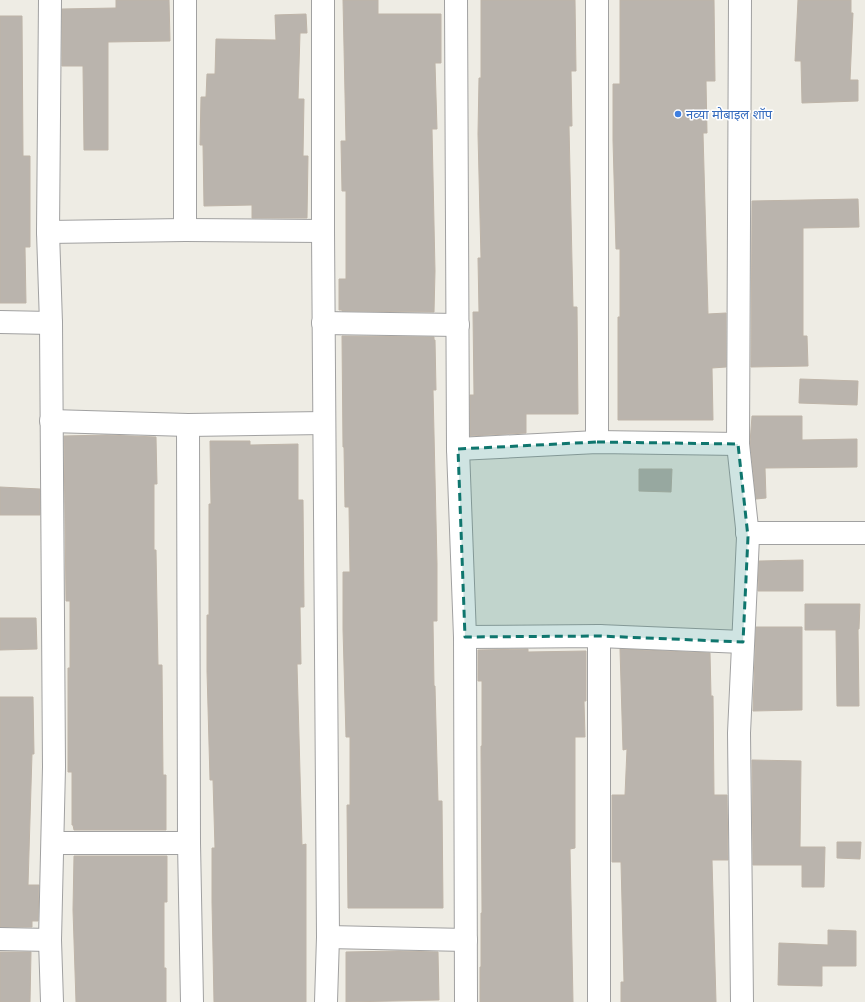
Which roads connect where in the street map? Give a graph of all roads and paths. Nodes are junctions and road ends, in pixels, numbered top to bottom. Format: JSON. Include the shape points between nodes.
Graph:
{"nodes":[{"id":1,"x":50,"y":0,"type":"edge"},
{"id":2,"x":185,"y":0,"type":"edge"},
{"id":3,"x":323,"y":0,"type":"edge"},
{"id":4,"x":456,"y":0,"type":"edge"},
{"id":5,"x":597,"y":0,"type":"edge"},
{"id":6,"x":740,"y":0,"type":"edge"},
{"id":7,"x":185,"y":230,"type":"junction"},
{"id":8,"x":323,"y":231,"type":"junction"},
{"id":9,"x":48,"y":232,"type":"junction"},
{"id":10,"x":0,"y":322,"type":"edge"},
{"id":11,"x":50,"y":323,"type":"junction"},
{"id":12,"x":323,"y":323,"type":"junction"},
{"id":13,"x":458,"y":325,"type":"junction"},
{"id":14,"x":51,"y":421,"type":"junction"},
{"id":15,"x":324,"y":423,"type":"junction"},
{"id":16,"x":188,"y":425,"type":"junction"},
{"id":17,"x":597,"y":442,"type":"junction"},
{"id":18,"x":738,"y":444,"type":"junction"},
{"id":19,"x":458,"y":449,"type":"junction"},
{"id":20,"x":747,"y":532,"type":"junction"},
{"id":21,"x":865,"y":533,"type":"edge"},
{"id":22,"x":599,"y":636,"type":"junction"},
{"id":23,"x":465,"y":637,"type":"junction"},
{"id":24,"x":743,"y":642,"type":"junction"},
{"id":25,"x":53,"y":843,"type":"junction"},
{"id":26,"x":189,"y":843,"type":"junction"},
{"id":27,"x":328,"y":937,"type":"junction"},
{"id":28,"x":0,"y":939,"type":"edge"},
{"id":29,"x":50,"y":940,"type":"junction"},
{"id":30,"x":466,"y":940,"type":"junction"},
{"id":31,"x":52,"y":1002,"type":"edge"},
{"id":32,"x":192,"y":1002,"type":"edge"},
{"id":33,"x":326,"y":1002,"type":"edge"},
{"id":34,"x":466,"y":1002,"type":"edge"},
{"id":35,"x":599,"y":1002,"type":"edge"},
{"id":36,"x":742,"y":1002,"type":"edge"}],
"edges":[{"from":1,"to":9,"type":"street"},
{"from":2,"to":7,"type":"street"},
{"from":3,"to":8,"type":"street"},
{"from":4,"to":13,"type":"street"},
{"from":5,"to":17,"type":"street"},
{"from":6,"to":18,"type":"street"},
{"from":7,"to":8,"type":"street"},
{"from":7,"to":9,"type":"street"},
{"from":8,"to":12,"type":"street"},
{"from":9,"to":11,"type":"street"},
{"from":10,"to":11,"type":"street"},
{"from":11,"to":14,"type":"street"},
{"from":12,"to":13,"type":"street"},
{"from":12,"to":15,"type":"street"},
{"from":13,"to":19,"type":"street"},
{"from":14,"to":16,"type":"street"},
{"from":14,"to":25,"type":"street"},
{"from":15,"to":16,"type":"street"},
{"from":15,"to":27,"type":"street"},
{"from":16,"to":26,"type":"street"},
{"from":17,"to":18,"type":"street"},
{"from":17,"to":19,"type":"street"},
{"from":18,"to":20,"type":"street"},
{"from":19,"to":23,"type":"street"},
{"from":20,"to":21,"type":"street"},
{"from":20,"to":24,"type":"street"},
{"from":22,"to":23,"type":"street"},
{"from":22,"to":24,"type":"street"},
{"from":22,"to":35,"type":"street"},
{"from":23,"to":30,"type":"street"},
{"from":24,"to":36,"type":"street","via":[[739,733]]},
{"from":25,"to":26,"type":"street"},
{"from":25,"to":29,"type":"street"},
{"from":26,"to":32,"type":"street"},
{"from":27,"to":30,"type":"street"},
{"from":27,"to":33,"type":"street"},
{"from":28,"to":29,"type":"street"},
{"from":29,"to":31,"type":"street"},
{"from":30,"to":34,"type":"street"}]}
